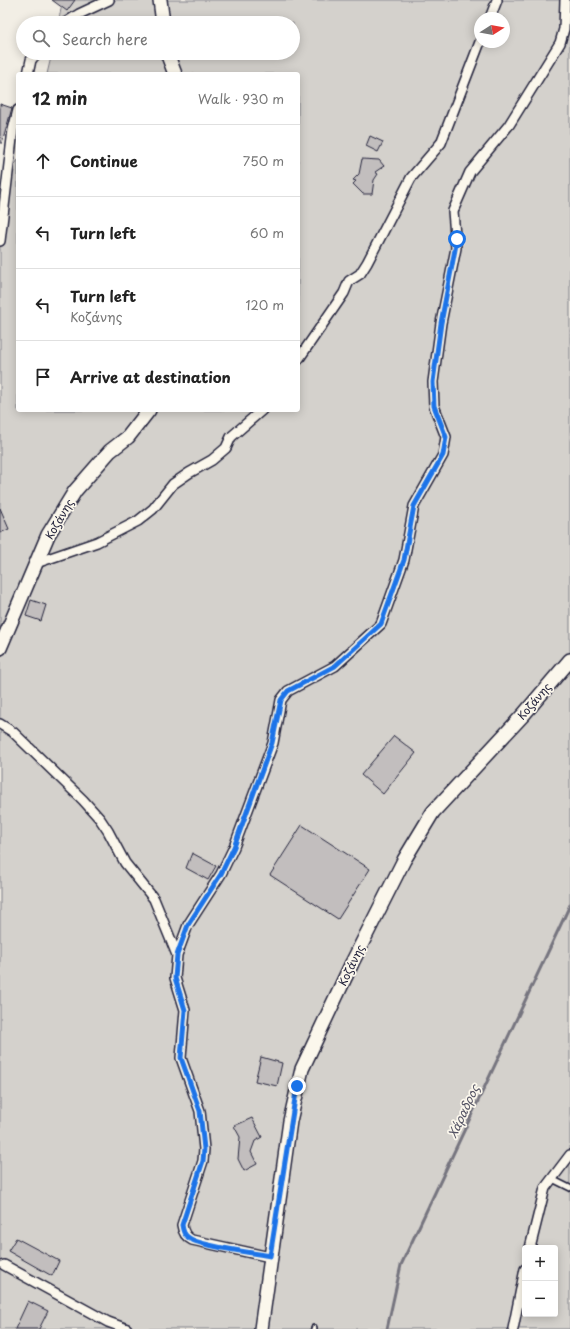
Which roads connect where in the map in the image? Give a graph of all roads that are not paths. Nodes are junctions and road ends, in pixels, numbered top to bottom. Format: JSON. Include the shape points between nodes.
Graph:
{"nodes":[{"id":1,"x":109,"y":0,"type":"edge"},
{"id":2,"x":160,"y":0,"type":"edge"},
{"id":3,"x":497,"y":0,"type":"edge"},
{"id":4,"x":565,"y":0,"type":"edge"},
{"id":5,"x":492,"y":12,"type":"edge"},
{"id":6,"x":76,"y":16,"type":"edge"},
{"id":7,"x":162,"y":16,"type":"edge"},
{"id":8,"x":478,"y":48,"type":"edge"},
{"id":9,"x":31,"y":60,"type":"edge"},
{"id":10,"x":170,"y":60,"type":"edge"},
{"id":11,"x":28,"y":72,"type":"edge"},
{"id":12,"x":174,"y":72,"type":"edge"},
{"id":13,"x":16,"y":118,"type":"edge"},
{"id":14,"x":0,"y":241,"type":"edge"},
{"id":15,"x":300,"y":357,"type":"edge"},
{"id":16,"x":147,"y":412,"type":"edge"},
{"id":17,"x":260,"y":412,"type":"edge"},
{"id":18,"x":36,"y":563,"type":"junction"},
{"id":19,"x":0,"y":648,"type":"edge"},
{"id":20,"x":570,"y":660,"type":"edge"},
{"id":21,"x":0,"y":724,"type":"edge"},
{"id":22,"x":177,"y":955,"type":"junction"},
{"id":23,"x":570,"y":1155,"type":"edge"},
{"id":24,"x":550,"y":1178,"type":"junction"},
{"id":25,"x":570,"y":1188,"type":"edge"},
{"id":26,"x":531,"y":1245,"type":"edge"},
{"id":27,"x":270,"y":1256,"type":"junction"},
{"id":28,"x":4,"y":1265,"type":"dead end"},
{"id":29,"x":523,"y":1281,"type":"edge"},
{"id":30,"x":127,"y":1329,"type":"edge"},
{"id":31,"x":261,"y":1329,"type":"edge"},
{"id":32,"x":513,"y":1329,"type":"edge"}],
"edges":[{"from":1,"to":6,"type":"street"},
{"from":2,"to":7,"type":"street"},
{"from":3,"to":5,"type":"street"},
{"from":4,"to":22,"type":"street","via":[[564,29],[560,43],[509,126],[470,172],[453,211],[456,248],[441,323],[433,382],[434,406],[446,442],[440,461],[414,506],[404,560],[383,620],[376,630],[335,666],[284,695],[278,710],[272,743],[234,847],[221,874],[188,925]]},
{"from":8,"to":15,"type":"street","via":[[441,142],[411,178],[368,263],[360,274],[349,281],[344,293]]},
{"from":9,"to":11,"type":"street"},
{"from":10,"to":12,"type":"street"},
{"from":13,"to":14,"type":"street"},
{"from":16,"to":18,"type":"street","name":"Κοζάνης","via":[[128,437],[110,451],[75,491],[48,535]]},
{"from":17,"to":18,"type":"street","via":[[231,437],[226,448],[212,460],[173,484],[153,509],[138,520],[97,542]]},
{"from":18,"to":19,"type":"street","name":"Κοζάνης"},
{"from":20,"to":27,"type":"street","name":"Κοζάνης","via":[[434,812],[404,860],[352,963],[313,1043],[297,1086]]},
{"from":21,"to":22,"type":"street","via":[[18,737],[100,819],[125,863],[154,900]]},
{"from":22,"to":27,"type":"street","via":[[175,978],[185,1010],[181,1058],[200,1111],[204,1149],[203,1161],[182,1230],[192,1240]]},
{"from":23,"to":24,"type":"street"},
{"from":24,"to":25,"type":"lane"},
{"from":24,"to":26,"type":"street","via":[[542,1197]]},
{"from":27,"to":31,"type":"street","name":"Κοζάνης"},
{"from":28,"to":30,"type":"street","via":[[108,1322]]},
{"from":29,"to":32,"type":"street"}]}
